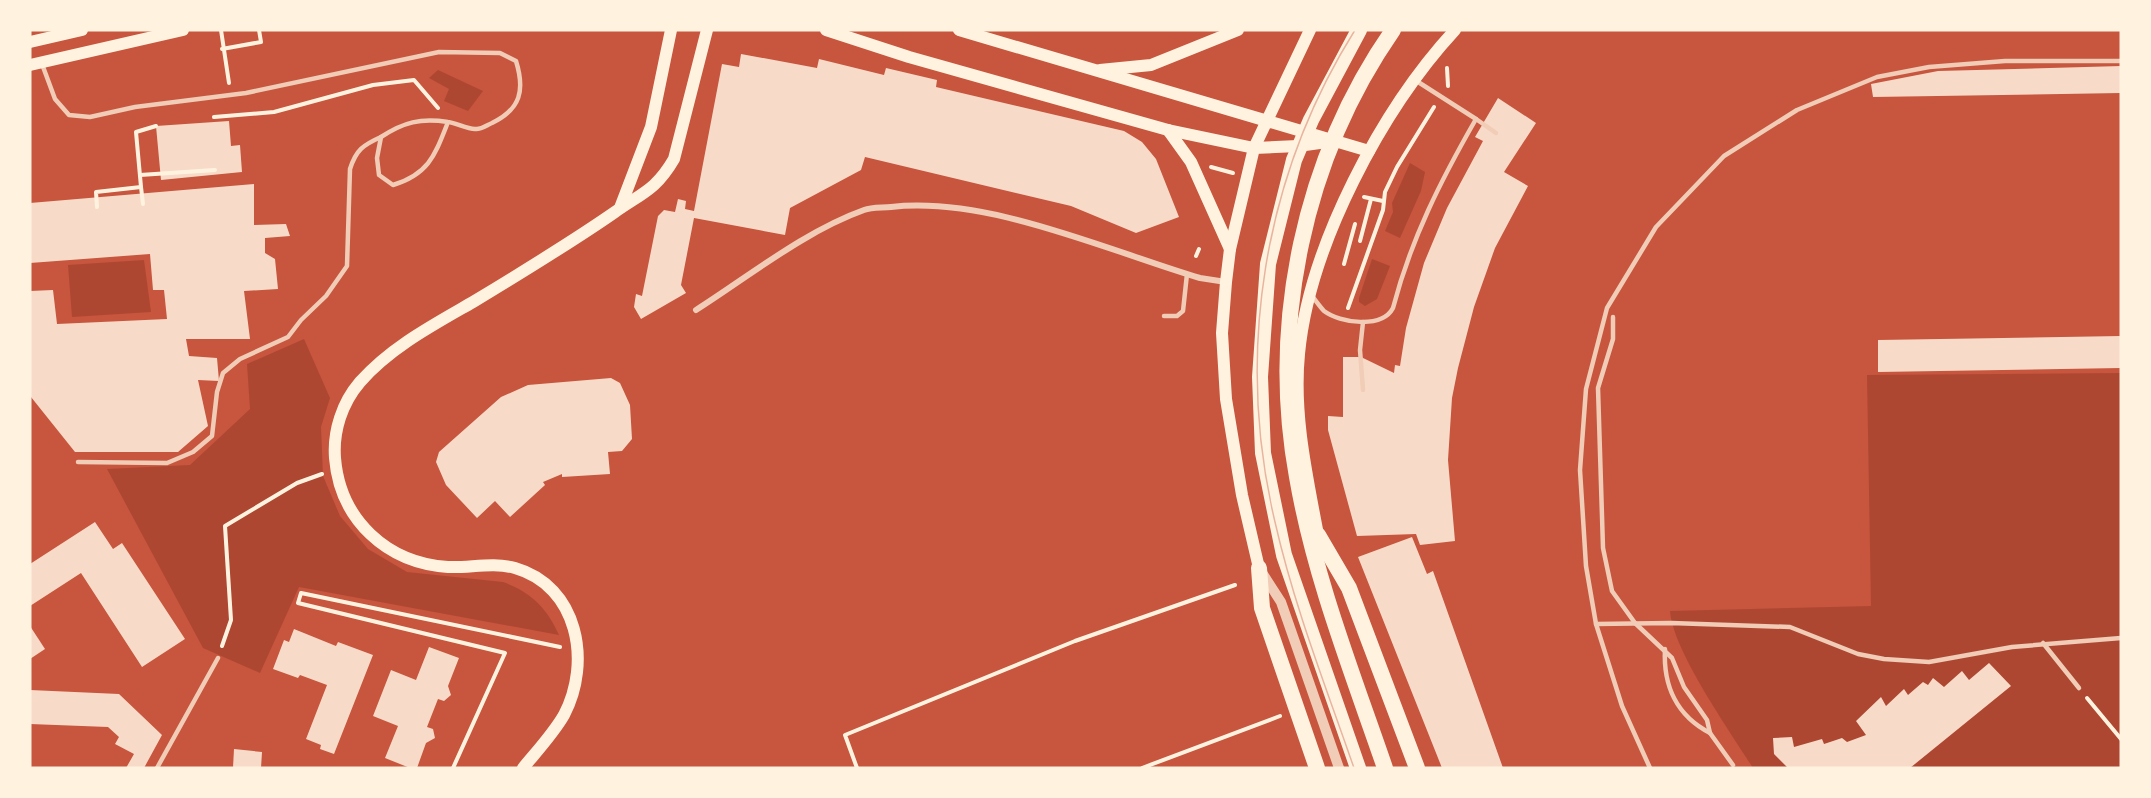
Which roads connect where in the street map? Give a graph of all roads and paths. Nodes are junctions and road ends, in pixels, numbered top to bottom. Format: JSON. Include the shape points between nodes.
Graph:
{"nodes":[{"id":1,"x":82,"y":30,"type":"edge"},
{"id":2,"x":183,"y":30,"type":"edge"},
{"id":3,"x":221,"y":30,"type":"edge"},
{"id":4,"x":259,"y":30,"type":"edge"},
{"id":5,"x":671,"y":30,"type":"edge"},
{"id":6,"x":707,"y":30,"type":"edge"},
{"id":7,"x":826,"y":30,"type":"edge"},
{"id":8,"x":959,"y":30,"type":"edge"},
{"id":9,"x":1238,"y":30,"type":"edge"},
{"id":10,"x":1310,"y":30,"type":"edge"},
{"id":11,"x":1359,"y":30,"type":"edge"},
{"id":12,"x":1393,"y":30,"type":"edge"},
{"id":13,"x":1398,"y":30,"type":"edge"},
{"id":14,"x":1455,"y":30,"type":"edge"},
{"id":15,"x":30,"y":42,"type":"edge"},
{"id":16,"x":222,"y":49,"type":"junction"},
{"id":17,"x":1450,"y":61,"type":"dead end"},
{"id":18,"x":2121,"y":61,"type":"edge"},
{"id":19,"x":36,"y":63,"type":"edge"},
{"id":20,"x":1093,"y":70,"type":"junction"},
{"id":21,"x":1414,"y":80,"type":"junction"},
{"id":22,"x":232,"y":95,"type":"junction"},
{"id":23,"x":1441,"y":96,"type":"junction"},
{"id":24,"x":214,"y":117,"type":"dead end"},
{"id":25,"x":1476,"y":119,"type":"junction"},
{"id":26,"x":1267,"y":121,"type":"junction"},
{"id":27,"x":448,"y":122,"type":"junction"},
{"id":28,"x":156,"y":126,"type":"dead end"},
{"id":29,"x":1168,"y":130,"type":"junction"},
{"id":30,"x":1496,"y":133,"type":"dead end"},
{"id":31,"x":381,"y":137,"type":"junction"},
{"id":32,"x":1334,"y":141,"type":"junction"},
{"id":33,"x":1254,"y":148,"type":"junction"},
{"id":34,"x":1369,"y":151,"type":"junction"},
{"id":35,"x":215,"y":170,"type":"dead end"},
{"id":36,"x":140,"y":175,"type":"junction"},
{"id":37,"x":141,"y":187,"type":"junction"},
{"id":38,"x":1371,"y":198,"type":"junction"},
{"id":39,"x":1383,"y":201,"type":"junction"},
{"id":40,"x":143,"y":204,"type":"dead end"},
{"id":41,"x":1360,"y":204,"type":"dead end"},
{"id":42,"x":97,"y":207,"type":"dead end"},
{"id":43,"x":620,"y":208,"type":"junction"},
{"id":44,"x":1355,"y":222,"type":"dead end"},
{"id":45,"x":1360,"y":241,"type":"dead end"},
{"id":46,"x":1199,"y":249,"type":"dead end"},
{"id":47,"x":1230,"y":249,"type":"junction"},
{"id":48,"x":1196,"y":256,"type":"dead end"},
{"id":49,"x":1344,"y":264,"type":"dead end"},
{"id":50,"x":1187,"y":274,"type":"junction"},
{"id":51,"x":1226,"y":282,"type":"junction"},
{"id":52,"x":1311,"y":294,"type":"junction"},
{"id":53,"x":696,"y":310,"type":"dead end"},
{"id":54,"x":1164,"y":316,"type":"dead end"},
{"id":55,"x":1613,"y":316,"type":"dead end"},
{"id":56,"x":1346,"y":318,"type":"junction"},
{"id":57,"x":1363,"y":322,"type":"junction"},
{"id":58,"x":1363,"y":390,"type":"dead end"},
{"id":59,"x":78,"y":462,"type":"dead end"},
{"id":60,"x":322,"y":474,"type":"dead end"},
{"id":61,"x":1318,"y":535,"type":"junction"},
{"id":62,"x":1259,"y":568,"type":"junction"},
{"id":63,"x":1235,"y":585,"type":"dead end"},
{"id":64,"x":1635,"y":623,"type":"junction"},
{"id":65,"x":1596,"y":624,"type":"junction"},
{"id":66,"x":2121,"y":638,"type":"edge"},
{"id":67,"x":2043,"y":644,"type":"junction"},
{"id":68,"x":562,"y":648,"type":"dead end"},
{"id":69,"x":1665,"y":649,"type":"junction"},
{"id":70,"x":218,"y":658,"type":"joint"},
{"id":71,"x":2079,"y":688,"type":"joint"},
{"id":72,"x":1281,"y":716,"type":"dead end"},
{"id":73,"x":1710,"y":733,"type":"junction"},
{"id":74,"x":2121,"y":739,"type":"edge"},
{"id":75,"x":1732,"y":767,"type":"edge"},
{"id":76,"x":157,"y":768,"type":"edge"},
{"id":77,"x":453,"y":768,"type":"edge"},
{"id":78,"x":523,"y":768,"type":"edge"},
{"id":79,"x":857,"y":768,"type":"edge"},
{"id":80,"x":1142,"y":768,"type":"edge"},
{"id":81,"x":1317,"y":768,"type":"edge"},
{"id":82,"x":1339,"y":768,"type":"edge"},
{"id":83,"x":1358,"y":768,"type":"edge"},
{"id":84,"x":1387,"y":768,"type":"edge"},
{"id":85,"x":1417,"y":768,"type":"edge"},
{"id":86,"x":1650,"y":768,"type":"edge"}],
"edges":[{"from":1,"to":15,"type":"main road"},
{"from":2,"to":19,"type":"main road"},
{"from":3,"to":16,"type":"path"},
{"from":4,"to":16,"type":"path","via":[[261,42]]},
{"from":5,"to":43,"type":"main road","via":[[651,127]]},
{"from":6,"to":43,"type":"main road","via":[[674,159],[649,192]]},
{"from":7,"to":29,"type":"main road"},
{"from":8,"to":20,"type":"main road"},
{"from":9,"to":20,"type":"main road","via":[[1150,65]]},
{"from":10,"to":26,"type":"main road"},
{"from":11,"to":83,"type":"highway","via":[[1294,160],[1268,264],[1260,377],[1263,453],[1284,555]]},
{"from":12,"to":84,"type":"highway","via":[[1342,120],[1314,196],[1295,277],[1287,355],[1290,436],[1305,518],[1327,597]]},
{"from":13,"to":32,"type":"main road"},
{"from":14,"to":21,"type":"main road"},
{"from":16,"to":22,"type":"path"},
{"from":17,"to":23,"type":"path","via":[[1446,70],[1449,84]]},
{"from":18,"to":65,"type":"lane","via":[[2005,61],[1929,67],[1877,77],[1797,110],[1724,156],[1656,226],[1607,308],[1586,389],[1580,470],[1586,566]]},
{"from":19,"to":22,"type":"lane","via":[[55,99],[69,115],[90,117]]},
{"from":20,"to":26,"type":"main road"},
{"from":21,"to":23,"type":"lane"},
{"from":21,"to":34,"type":"main road"},
{"from":22,"to":27,"type":"lane","via":[[439,52],[500,53],[516,61],[522,83],[520,91],[516,104],[500,119],[477,130]]},
{"from":23,"to":25,"type":"lane"},
{"from":23,"to":39,"type":"path","via":[[1397,167]]},
{"from":24,"to":27,"type":"path","via":[[274,112],[373,85],[414,80]]},
{"from":25,"to":30,"type":"lane"},
{"from":25,"to":57,"type":"lane","via":[[1438,184],[1417,232],[1390,315],[1378,322]]},
{"from":26,"to":32,"type":"main road"},
{"from":26,"to":33,"type":"main road"},
{"from":27,"to":31,"type":"lane","via":[[403,123]]},
{"from":27,"to":31,"type":"lane","via":[[433,160],[411,180],[393,185],[379,175],[376,158]]},
{"from":28,"to":36,"type":"path","via":[[136,132]]},
{"from":29,"to":33,"type":"main road"},
{"from":29,"to":47,"type":"main road","via":[[1191,162]]},
{"from":31,"to":59,"type":"lane","via":[[361,146],[350,169],[347,266],[326,296],[288,337],[240,359],[223,373],[212,436],[193,452],[167,463]]},
{"from":32,"to":33,"type":"main road"},
{"from":32,"to":34,"type":"main road"},
{"from":33,"to":47,"type":"main road"},
{"from":34,"to":52,"type":"main road","via":[[1329,236]]},
{"from":35,"to":36,"type":"path"},
{"from":36,"to":37,"type":"path"},
{"from":37,"to":40,"type":"path"},
{"from":37,"to":42,"type":"path","via":[[96,192]]},
{"from":38,"to":39,"type":"path"},
{"from":38,"to":41,"type":"path","via":[[1362,196]]},
{"from":38,"to":45,"type":"path"},
{"from":39,"to":56,"type":"path"},
{"from":43,"to":78,"type":"main road","via":[[568,245],[391,353],[359,383],[346,402],[338,426],[335,457],[345,500],[361,525],[382,545],[405,558],[431,565],[500,565],[525,572],[552,588],[569,613],[577,649],[575,686],[564,715]]},
{"from":44,"to":49,"type":"path"},
{"from":46,"to":48,"type":"path"},
{"from":47,"to":51,"type":"main road"},
{"from":50,"to":51,"type":"street"},
{"from":50,"to":53,"type":"street","via":[[1031,224],[975,211],[915,204],[866,209],[822,229]]},
{"from":50,"to":54,"type":"lane","via":[[1183,311],[1177,316]]},
{"from":51,"to":62,"type":"main road","via":[[1222,333],[1226,399]]},
{"from":52,"to":56,"type":"lane","via":[[1325,312]]},
{"from":52,"to":61,"type":"main road","via":[[1299,353],[1298,402]]},
{"from":55,"to":64,"type":"lane","via":[[1613,339],[1598,388],[1602,548],[1612,591]]},
{"from":56,"to":57,"type":"lane"},
{"from":57,"to":58,"type":"lane"},
{"from":60,"to":70,"type":"path","via":[[297,483],[225,526],[231,620]]},
{"from":61,"to":84,"type":"street","via":[[1330,594]]},
{"from":61,"to":85,"type":"highway","via":[[1350,588]]},
{"from":62,"to":81,"type":"highway","via":[[1262,608]]},
{"from":62,"to":82,"type":"street","via":[[1281,602]]},
{"from":63,"to":79,"type":"path","via":[[1055,648],[845,735]]},
{"from":64,"to":65,"type":"lane"},
{"from":64,"to":67,"type":"lane","via":[[1790,627],[1858,654],[1906,661],[1940,661]]},
{"from":64,"to":69,"type":"lane"},
{"from":65,"to":86,"type":"lane","via":[[1622,706]]},
{"from":66,"to":67,"type":"lane"},
{"from":67,"to":71,"type":"lane"},
{"from":68,"to":77,"type":"path","via":[[301,593],[298,603],[505,653]]},
{"from":69,"to":73,"type":"lane","via":[[1707,720]]},
{"from":69,"to":73,"type":"lane","via":[[1666,674],[1675,705]]},
{"from":70,"to":76,"type":"lane"},
{"from":71,"to":74,"type":"path"},
{"from":72,"to":80,"type":"path"},
{"from":73,"to":75,"type":"lane"}]}
